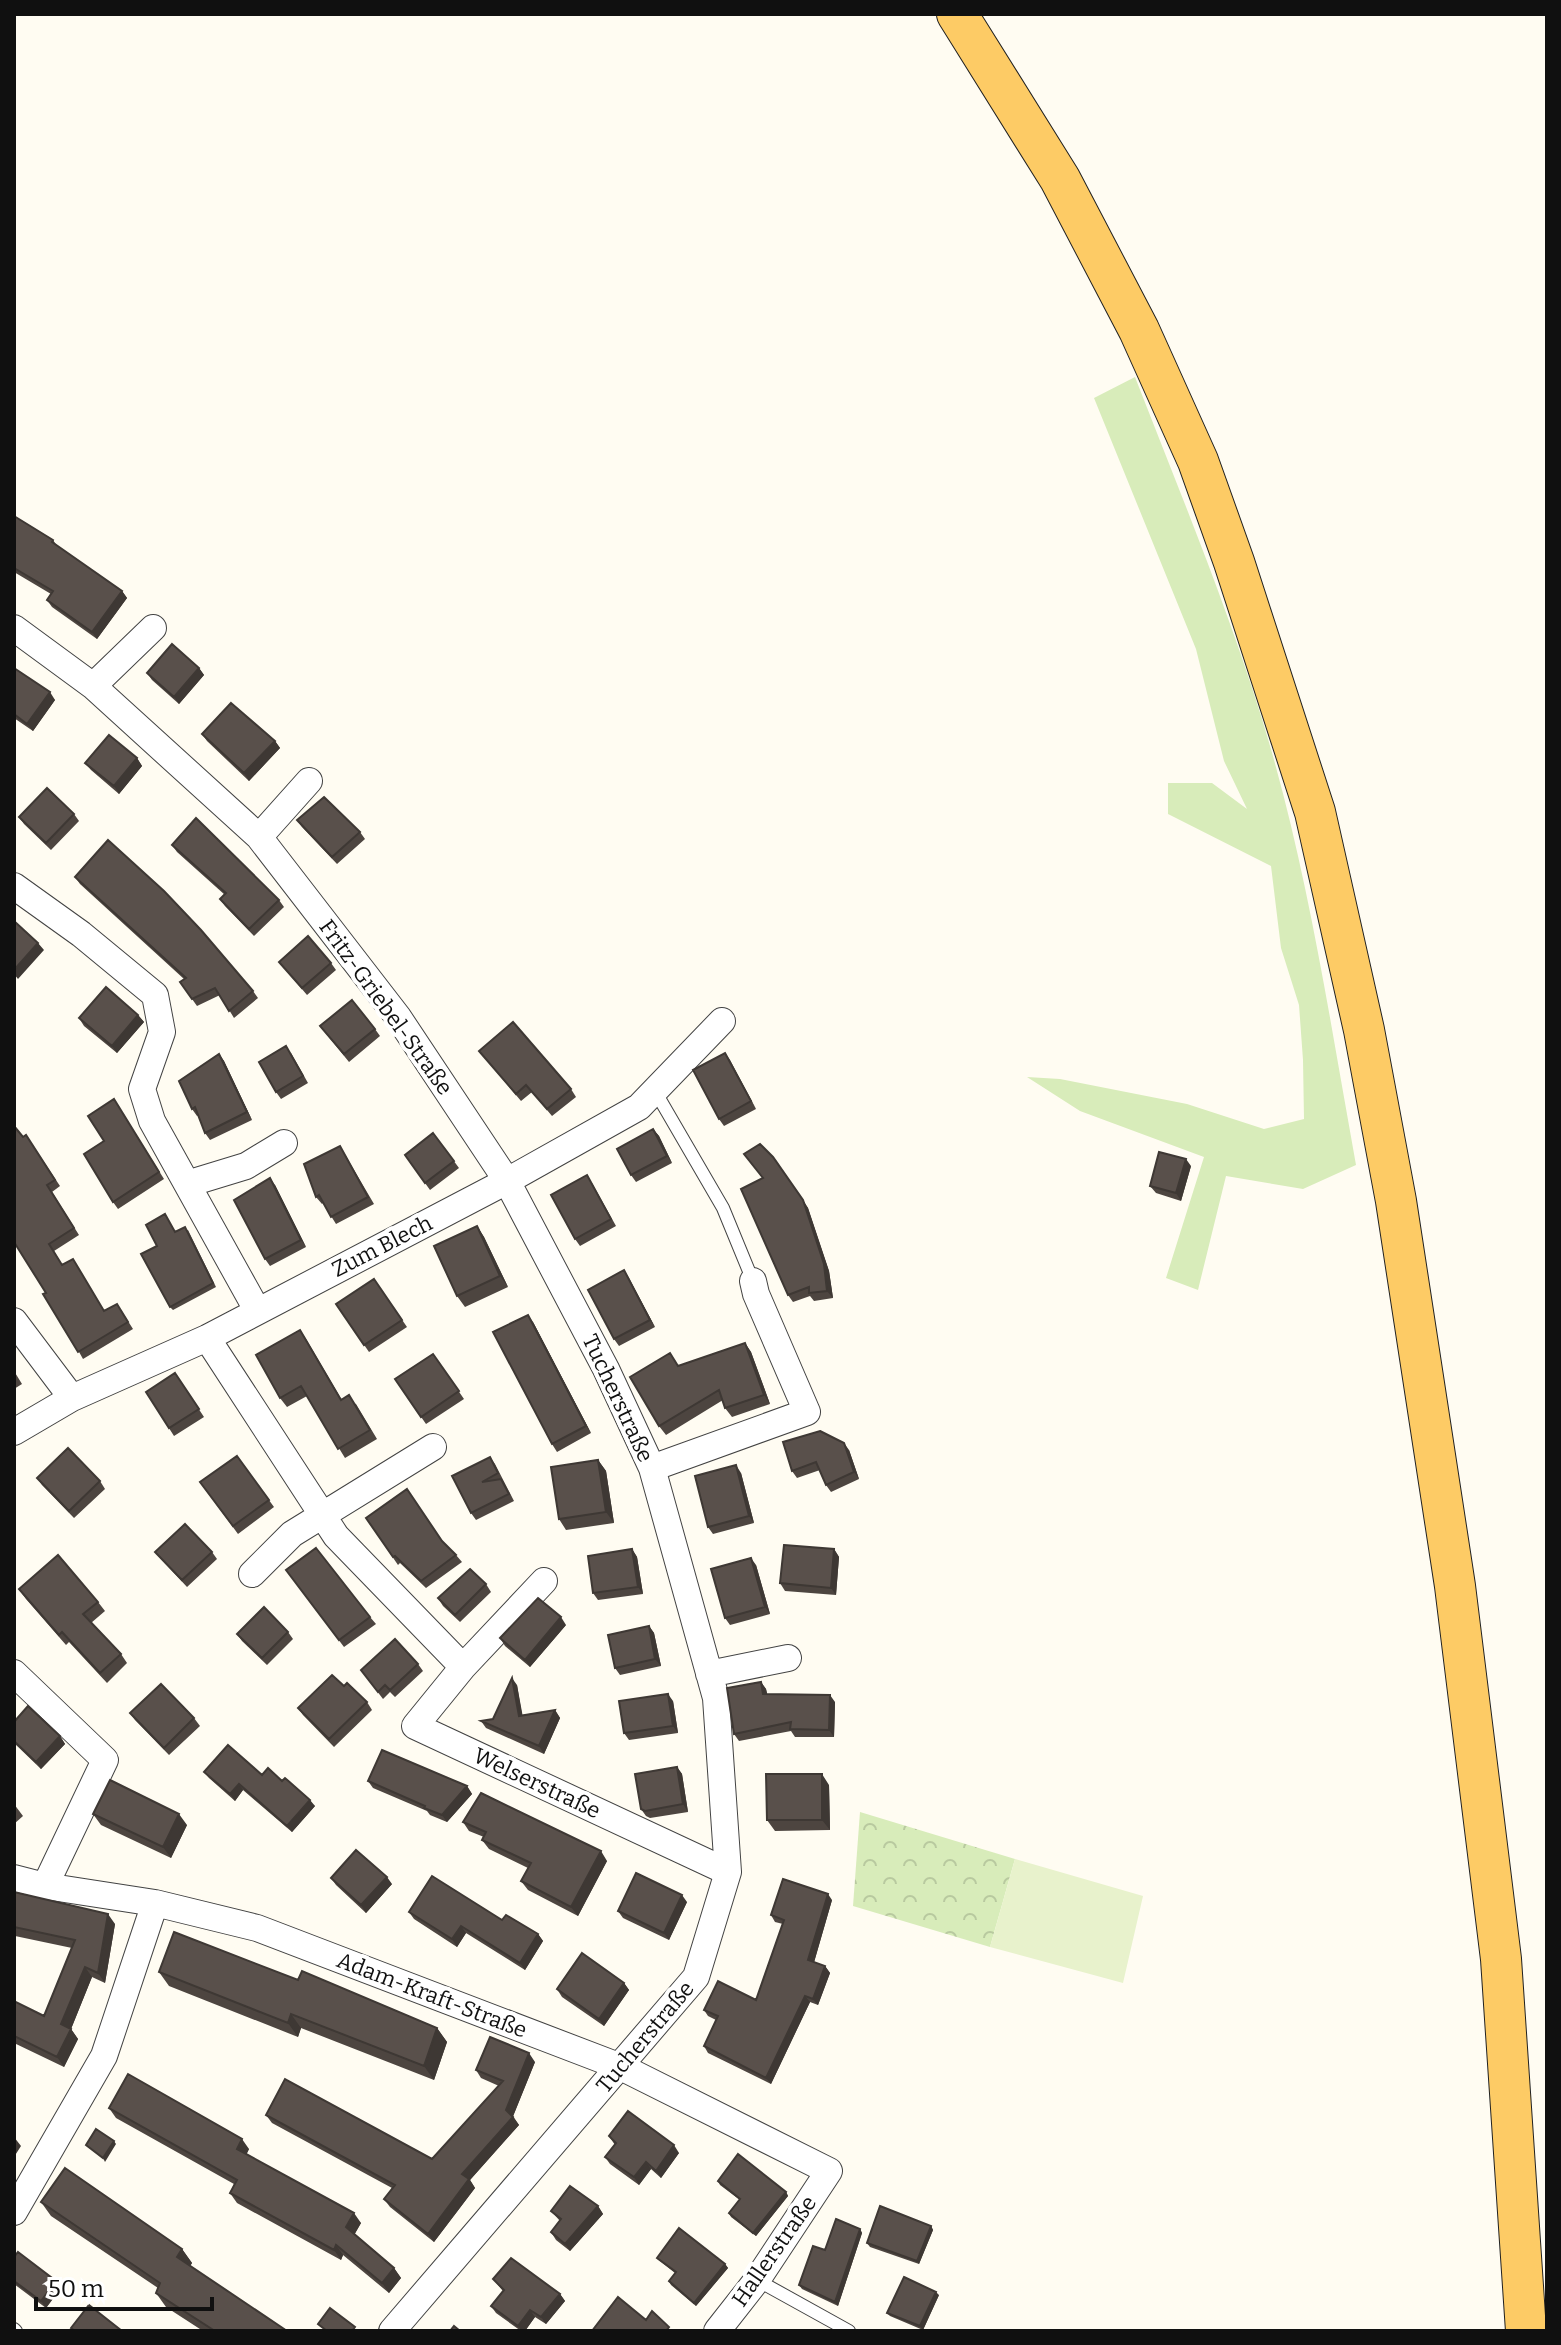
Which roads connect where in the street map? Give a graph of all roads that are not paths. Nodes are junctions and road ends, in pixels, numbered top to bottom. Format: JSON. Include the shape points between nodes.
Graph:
{"nodes":[{"id":1,"x":957,"y":14,"type":"edge"},
{"id":2,"x":14,"y":628,"type":"edge"},
{"id":3,"x":153,"y":628,"type":"dead end"},
{"id":4,"x":93,"y":686,"type":"junction"},
{"id":5,"x":309,"y":781,"type":"dead end"},
{"id":6,"x":259,"y":837,"type":"junction"},
{"id":7,"x":14,"y":886,"type":"edge"},
{"id":8,"x":722,"y":1021,"type":"dead end"},
{"id":9,"x":655,"y":1091,"type":"junction"},
{"id":10,"x":284,"y":1143,"type":"dead end"},
{"id":11,"x":507,"y":1181,"type":"junction"},
{"id":12,"x":187,"y":1184,"type":"junction"},
{"id":13,"x":753,"y":1281,"type":"joint"},
{"id":14,"x":257,"y":1310,"type":"junction"},
{"id":15,"x":14,"y":1321,"type":"edge"},
{"id":16,"x":207,"y":1338,"type":"junction"},
{"id":17,"x":72,"y":1398,"type":"junction"},
{"id":18,"x":14,"y":1432,"type":"edge"},
{"id":19,"x":433,"y":1447,"type":"dead end"},
{"id":20,"x":652,"y":1468,"type":"junction"},
{"id":21,"x":324,"y":1514,"type":"junction"},
{"id":22,"x":252,"y":1574,"type":"dead end"},
{"id":23,"x":544,"y":1581,"type":"dead end"},
{"id":24,"x":788,"y":1658,"type":"dead end"},
{"id":25,"x":463,"y":1667,"type":"junction"},
{"id":26,"x":14,"y":1673,"type":"edge"},
{"id":27,"x":709,"y":1674,"type":"junction"},
{"id":28,"x":728,"y":1872,"type":"junction"},
{"id":29,"x":14,"y":1878,"type":"edge"},
{"id":30,"x":45,"y":1886,"type":"junction"},
{"id":31,"x":155,"y":1903,"type":"junction"},
{"id":32,"x":621,"y":2067,"type":"junction"},
{"id":33,"x":829,"y":2171,"type":"joint"},
{"id":34,"x":14,"y":2212,"type":"edge"},
{"id":35,"x":757,"y":2280,"type":"junction"},
{"id":36,"x":392,"y":2331,"type":"edge"},
{"id":37,"x":717,"y":2331,"type":"edge"},
{"id":38,"x":849,"y":2331,"type":"edge"},
{"id":39,"x":1526,"y":2331,"type":"edge"}],
"edges":[{"from":1,"to":39,"type":"main road","via":[[1060,179],[1139,330],[1198,461],[1315,812],[1396,1201],[1455,1586],[1501,1959]]},
{"from":2,"to":4,"type":"street","name":"Fritz-Griebel-Straße"},
{"from":3,"to":4,"type":"street"},
{"from":4,"to":6,"type":"street","name":"Fritz-Griebel-Straße"},
{"from":5,"to":6,"type":"street"},
{"from":6,"to":11,"type":"street","name":"Fritz-Griebel-Straße","via":[[398,1017]]},
{"from":7,"to":12,"type":"street","via":[[155,995],[162,1032],[142,1089],[152,1121]]},
{"from":8,"to":9,"type":"street","name":"Zum Blech"},
{"from":9,"to":11,"type":"street","name":"Zum Blech","via":[[639,1107]]},
{"from":9,"to":13,"type":"lane","via":[[723,1208]]},
{"from":10,"to":12,"type":"street","via":[[246,1166]]},
{"from":11,"to":14,"type":"street","name":"Zum Blech"},
{"from":11,"to":20,"type":"street","name":"Tucherstraße"},
{"from":12,"to":14,"type":"street"},
{"from":13,"to":20,"type":"street","via":[[807,1412]]},
{"from":14,"to":16,"type":"street","name":"Zum Blech"},
{"from":15,"to":17,"type":"street"},
{"from":16,"to":17,"type":"street","name":"Zum Blech"},
{"from":16,"to":21,"type":"street"},
{"from":17,"to":18,"type":"street","name":"Zum Blech"},
{"from":19,"to":21,"type":"street"},
{"from":20,"to":27,"type":"street","name":"Tucherstraße"},
{"from":21,"to":22,"type":"street","via":[[292,1534]]},
{"from":21,"to":25,"type":"street","via":[[336,1536]]},
{"from":23,"to":25,"type":"street","name":"Welserstraße"},
{"from":24,"to":27,"type":"street"},
{"from":25,"to":28,"type":"street","name":"Welserstraße","via":[[415,1726]]},
{"from":26,"to":30,"type":"street","via":[[105,1760]]},
{"from":27,"to":28,"type":"street","name":"Tucherstraße","via":[[716,1698]]},
{"from":28,"to":32,"type":"street","name":"Tucherstraße","via":[[696,1977]]},
{"from":29,"to":30,"type":"street","name":"Adam-Kraft-Straße"},
{"from":30,"to":31,"type":"street","name":"Adam-Kraft-Straße"},
{"from":31,"to":32,"type":"street","name":"Adam-Kraft-Straße","via":[[257,1928]]},
{"from":31,"to":34,"type":"street","via":[[104,2056]]},
{"from":32,"to":33,"type":"street","name":"Adam-Kraft-Straße"},
{"from":32,"to":36,"type":"street","name":"Tucherstraße"},
{"from":33,"to":35,"type":"street","name":"Hallerstraße"},
{"from":35,"to":37,"type":"street","name":"Hallerstraße"},
{"from":35,"to":38,"type":"lane"}]}
